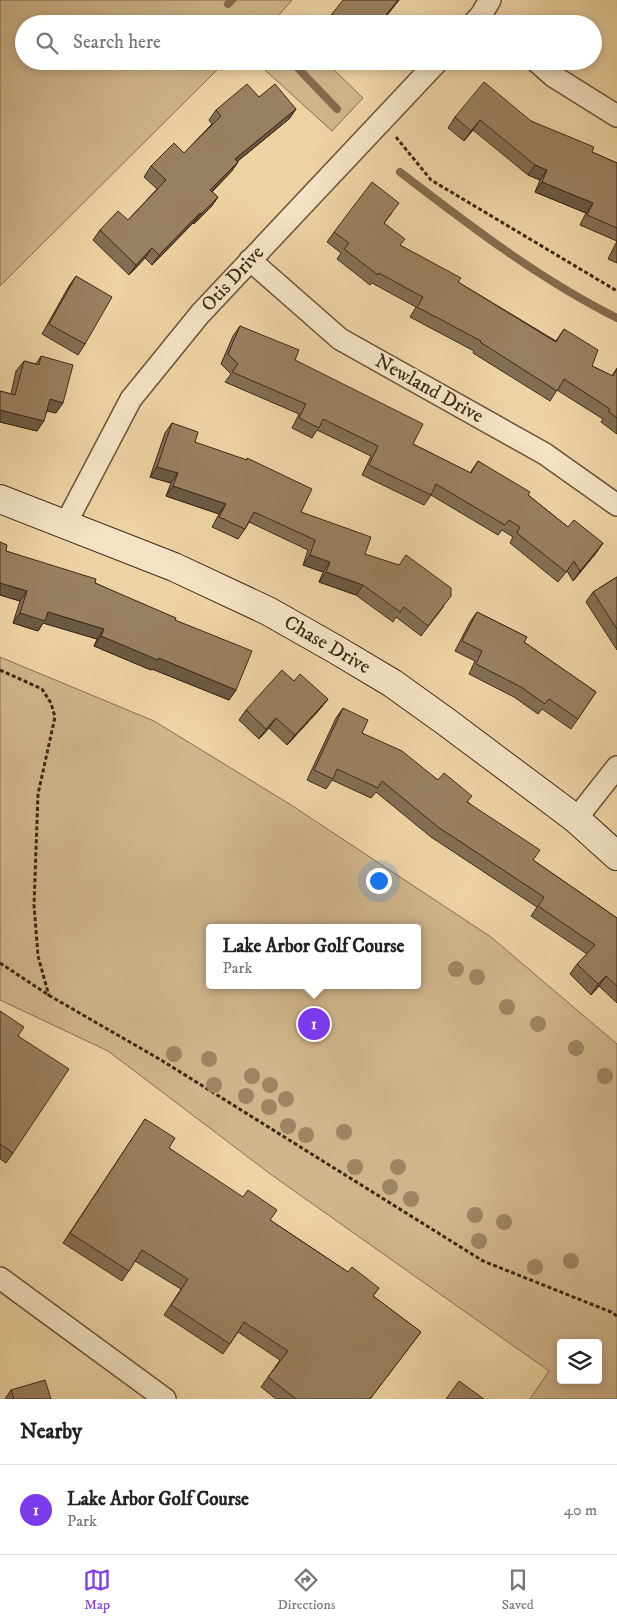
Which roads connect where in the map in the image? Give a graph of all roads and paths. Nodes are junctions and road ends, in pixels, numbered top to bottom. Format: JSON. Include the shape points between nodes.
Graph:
{"nodes":[{"id":1,"x":430,"y":70,"type":"edge"},
{"id":2,"x":546,"y":70,"type":"edge"},
{"id":3,"x":617,"y":116,"type":"edge"},
{"id":4,"x":383,"y":120,"type":"junction"},
{"id":5,"x":250,"y":260,"type":"junction"},
{"id":6,"x":617,"y":291,"type":"edge"},
{"id":7,"x":0,"y":499,"type":"edge"},
{"id":8,"x":617,"y":505,"type":"edge"},
{"id":9,"x":65,"y":525,"type":"junction"},
{"id":10,"x":0,"y":670,"type":"edge"},
{"id":11,"x":617,"y":767,"type":"edge"},
{"id":12,"x":576,"y":819,"type":"junction"},
{"id":13,"x":617,"y":856,"type":"edge"},
{"id":14,"x":0,"y":963,"type":"edge"},
{"id":15,"x":50,"y":996,"type":"junction"},
{"id":16,"x":0,"y":1278,"type":"edge"},
{"id":17,"x":617,"y":1316,"type":"edge"},
{"id":18,"x":165,"y":1399,"type":"edge"}],
"edges":[{"from":1,"to":4,"type":"street","name":"Otis Drive"},
{"from":2,"to":3,"type":"street"},
{"from":4,"to":5,"type":"street","name":"Otis Drive"},
{"from":4,"to":6,"type":"path","via":[[430,180]]},
{"from":5,"to":8,"type":"street","name":"Newland Drive","via":[[340,339],[545,454]]},
{"from":5,"to":9,"type":"street","name":"Otis Drive","via":[[200,314],[131,399]]},
{"from":7,"to":9,"type":"street","name":"Chase Drive"},
{"from":9,"to":12,"type":"street","name":"Chase Drive","via":[[174,568],[268,611],[335,649],[392,683]]},
{"from":10,"to":15,"type":"path","via":[[42,689],[55,716],[38,794],[34,904],[38,956]]},
{"from":11,"to":12,"type":"street"},
{"from":12,"to":13,"type":"street","name":"Chase Drive"},
{"from":14,"to":15,"type":"path"},
{"from":15,"to":17,"type":"path","via":[[161,1060],[484,1261]]},
{"from":16,"to":18,"type":"street"}]}
